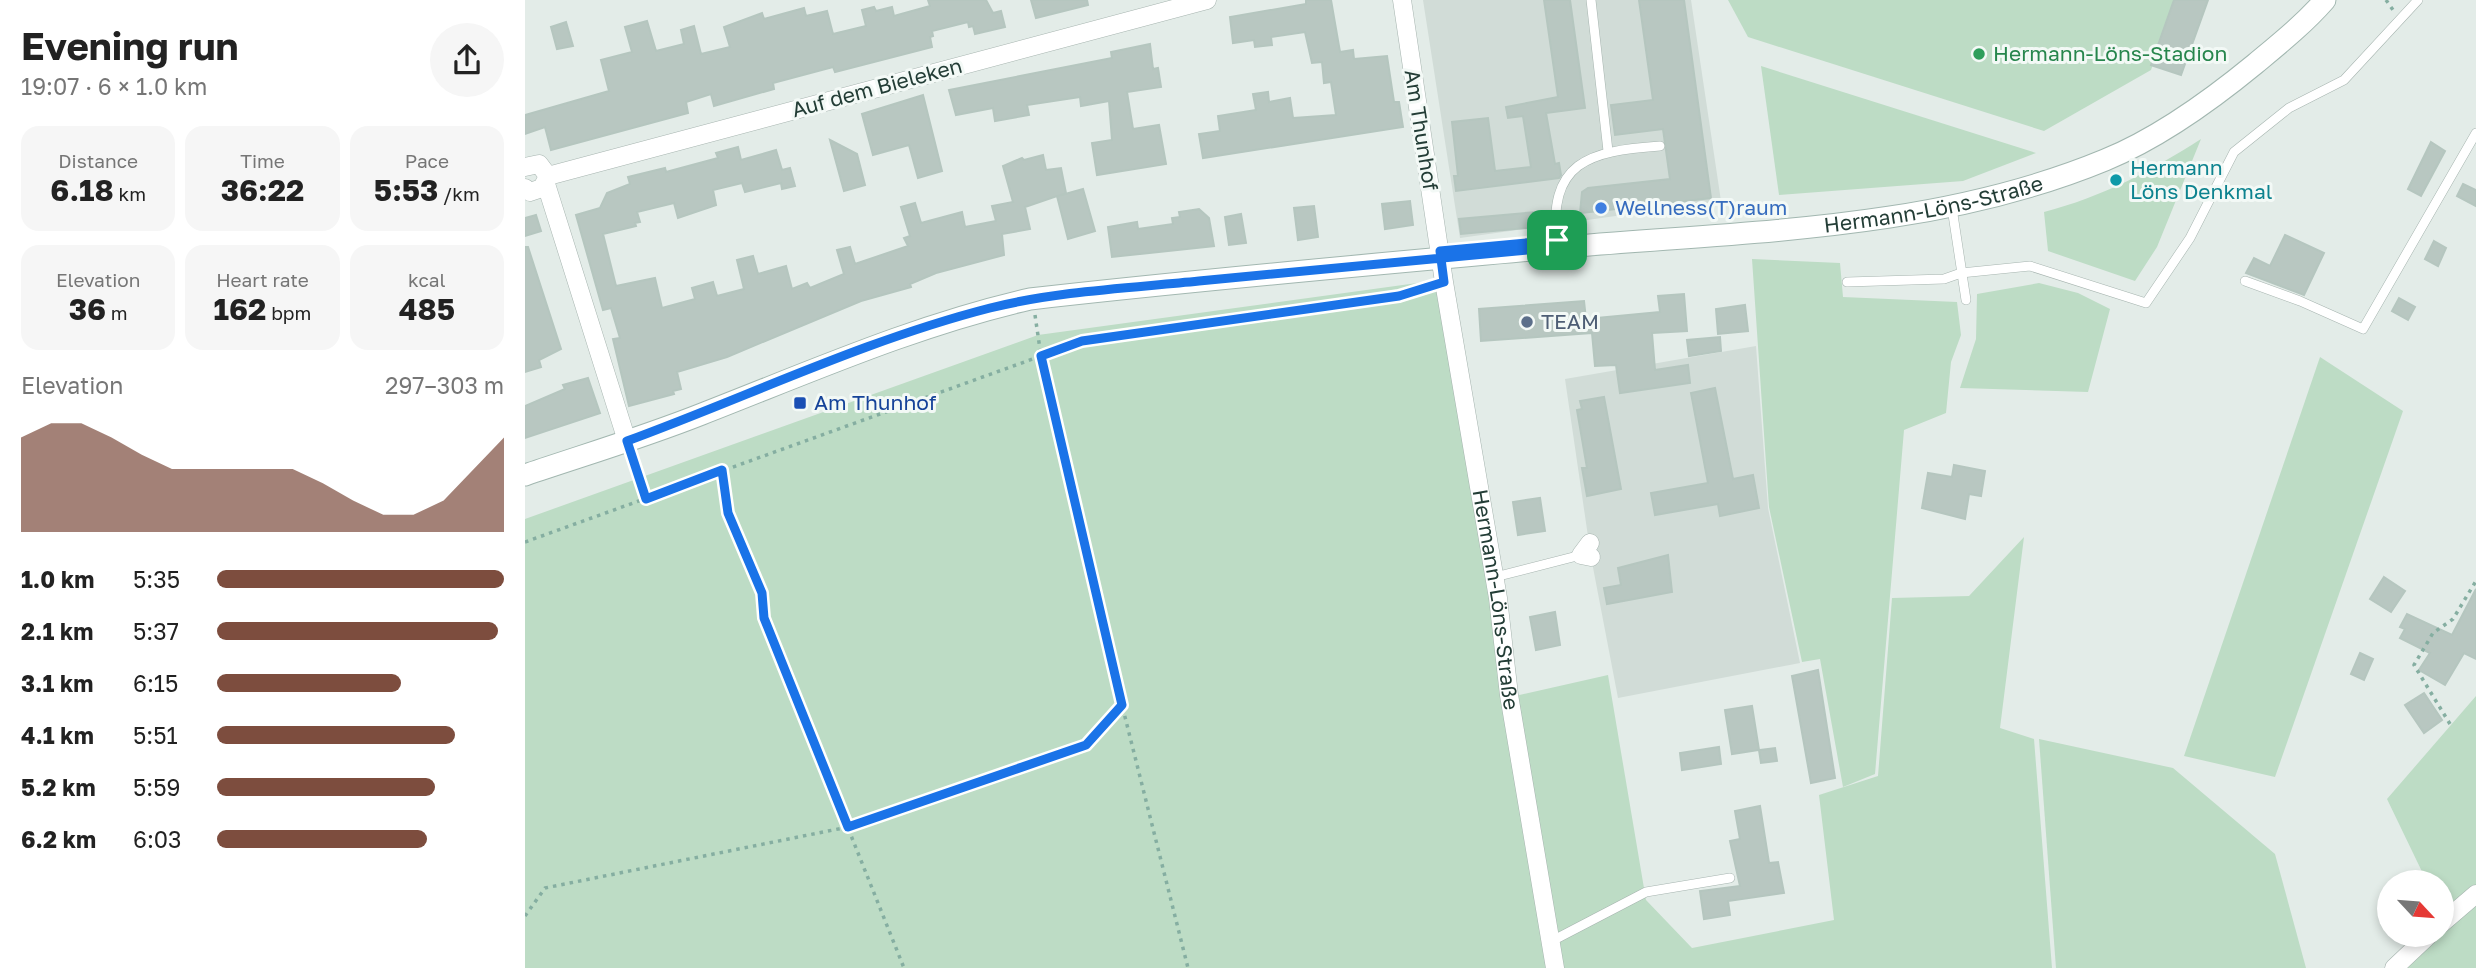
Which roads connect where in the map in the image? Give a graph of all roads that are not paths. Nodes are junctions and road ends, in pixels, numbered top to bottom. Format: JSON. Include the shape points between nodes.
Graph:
{"nodes":[{"id":1,"x":1206,"y":0,"type":"edge"},
{"id":2,"x":1402,"y":0,"type":"edge"},
{"id":3,"x":1591,"y":0,"type":"edge"},
{"id":4,"x":2325,"y":0,"type":"edge"},
{"id":5,"x":2418,"y":0,"type":"edge"},
{"id":6,"x":2476,"y":133,"type":"edge"},
{"id":7,"x":1660,"y":146,"type":"dead end"},
{"id":8,"x":1608,"y":151,"type":"junction"},
{"id":9,"x":525,"y":167,"type":"edge"},
{"id":10,"x":547,"y":180,"type":"junction"},
{"id":11,"x":525,"y":188,"type":"edge"},
{"id":12,"x":1952,"y":208,"type":"junction"},
{"id":13,"x":1557,"y":247,"type":"junction"},
{"id":14,"x":1441,"y":259,"type":"junction"},
{"id":15,"x":1961,"y":273,"type":"junction"},
{"id":16,"x":2245,"y":281,"type":"dead end"},
{"id":17,"x":1847,"y":282,"type":"dead end"},
{"id":18,"x":1966,"y":300,"type":"dead end"},
{"id":19,"x":627,"y":441,"type":"junction"},
{"id":20,"x":525,"y":475,"type":"edge"},
{"id":21,"x":1587,"y":552,"type":"dead end"},
{"id":22,"x":1495,"y":577,"type":"junction"},
{"id":23,"x":1730,"y":878,"type":"dead end"},
{"id":24,"x":2476,"y":894,"type":"edge"},
{"id":25,"x":2454,"y":913,"type":"edge"},
{"id":26,"x":1550,"y":942,"type":"junction"},
{"id":27,"x":2416,"y":947,"type":"edge"},
{"id":28,"x":1555,"y":968,"type":"edge"},
{"id":29,"x":2394,"y":968,"type":"edge"}],
"edges":[{"from":1,"to":10,"type":"street","name":"Auf dem Bieleken"},
{"from":2,"to":14,"type":"street","name":"Am Thunhof"},
{"from":3,"to":8,"type":"lane"},
{"from":4,"to":12,"type":"street","name":"Hermann-Löns-Straße","via":[[2221,92],[2108,159]]},
{"from":5,"to":15,"type":"lane","via":[[2344,80],[2289,108],[2234,152],[2190,238],[2146,303],[2030,265]]},
{"from":6,"to":16,"type":"lane","via":[[2363,330]]},
{"from":7,"to":8,"type":"lane"},
{"from":8,"to":13,"type":"lane","via":[[1580,163],[1568,178],[1558,198]]},
{"from":9,"to":10,"type":"street","via":[[539,164]]},
{"from":10,"to":11,"type":"street","name":"Auf dem Bieleken","via":[[530,192]]},
{"from":10,"to":19,"type":"street"},
{"from":12,"to":13,"type":"street","name":"Hermann-Löns-Straße","via":[[1677,240]]},
{"from":12,"to":15,"type":"lane"},
{"from":13,"to":14,"type":"street","name":"Hermann-Löns-Straße"},
{"from":14,"to":19,"type":"street","name":"Hermann-Löns-Straße","via":[[1030,299],[907,334]]},
{"from":14,"to":22,"type":"street","name":"Hermann-Löns-Straße"},
{"from":15,"to":17,"type":"lane","via":[[1944,279]]},
{"from":15,"to":18,"type":"lane"},
{"from":19,"to":20,"type":"street","name":"Hermann-Löns-Straße"},
{"from":21,"to":22,"type":"lane"},
{"from":22,"to":26,"type":"street","name":"Hermann-Löns-Straße","via":[[1509,695]]},
{"from":23,"to":26,"type":"lane","via":[[1646,892]]},
{"from":24,"to":25,"type":"street"},
{"from":26,"to":28,"type":"street","name":"Hermann-Löns-Straße"},
{"from":27,"to":29,"type":"street"}]}
